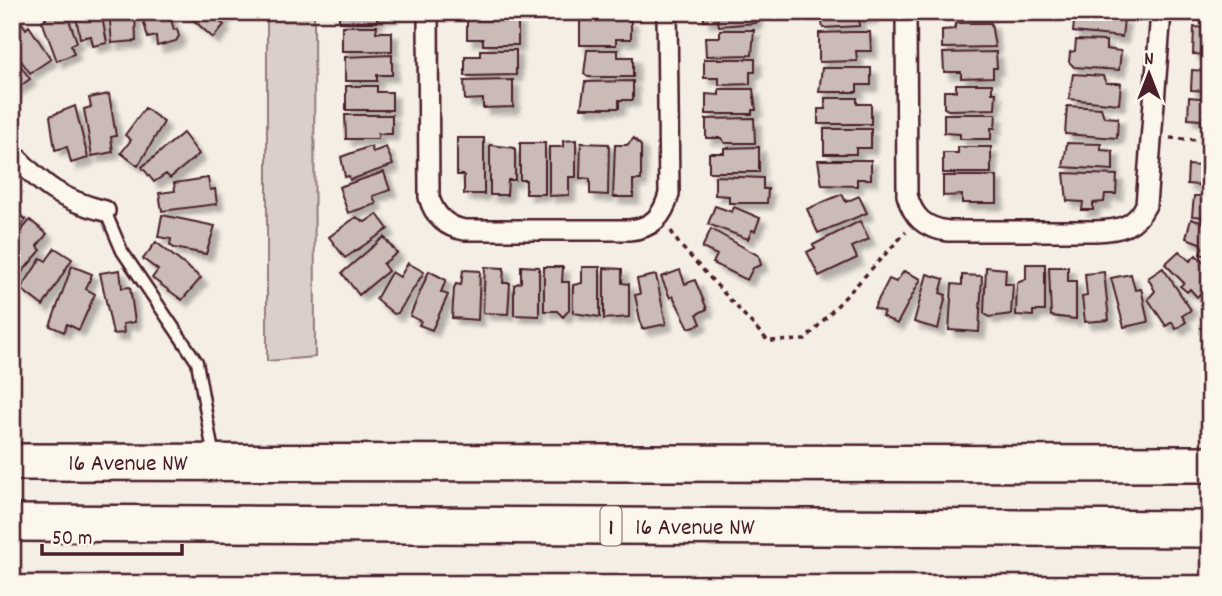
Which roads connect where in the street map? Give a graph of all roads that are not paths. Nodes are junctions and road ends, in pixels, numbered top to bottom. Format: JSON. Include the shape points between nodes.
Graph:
{"nodes":[{"id":1,"x":428,"y":12,"type":"edge"},
{"id":2,"x":667,"y":12,"type":"edge"},
{"id":3,"x":906,"y":12,"type":"edge"},
{"id":4,"x":1161,"y":12,"type":"edge"},
{"id":5,"x":12,"y":153,"type":"edge"},
{"id":6,"x":105,"y":211,"type":"joint"},
{"id":7,"x":12,"y":461,"type":"edge"},
{"id":8,"x":215,"y":462,"type":"junction"},
{"id":9,"x":1210,"y":464,"type":"edge"},
{"id":10,"x":12,"y":523,"type":"edge"},
{"id":11,"x":1210,"y":529,"type":"edge"}],
"edges":[{"from":1,"to":2,"type":"street","via":[[429,197],[442,221],[465,230],[629,230],[648,226],[662,214],[669,194]]},
{"from":3,"to":4,"type":"street","via":[[907,195],[919,219],[948,231],[1120,230],[1140,216],[1146,205]]},
{"from":5,"to":6,"type":"street","via":[[62,197]]},
{"from":6,"to":8,"type":"lane","via":[[122,251],[197,362]]},
{"from":7,"to":8,"type":"highway","name":"16 Avenue NW"},
{"from":8,"to":9,"type":"highway","name":"16 Avenue NW"},
{"from":10,"to":11,"type":"highway","name":"16 Avenue NW","number":"1"}]}
